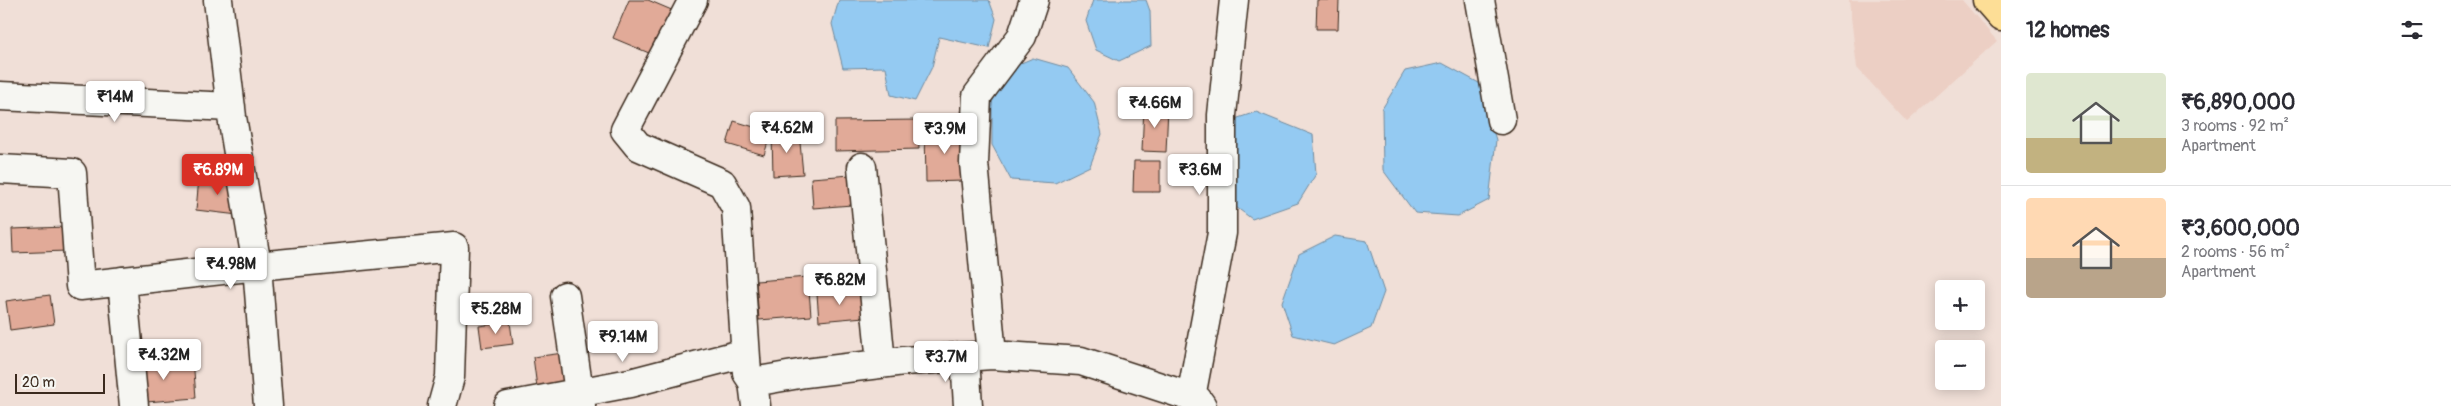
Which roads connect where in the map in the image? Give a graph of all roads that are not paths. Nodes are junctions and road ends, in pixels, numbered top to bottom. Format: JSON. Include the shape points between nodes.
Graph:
{"nodes":[{"id":1,"x":218,"y":0,"type":"edge"},
{"id":2,"x":693,"y":0,"type":"edge"},
{"id":3,"x":1034,"y":0,"type":"edge"},
{"id":4,"x":1234,"y":0,"type":"edge"},
{"id":5,"x":1480,"y":0,"type":"edge"},
{"id":6,"x":1987,"y":0,"type":"edge"},
{"id":7,"x":2001,"y":16,"type":"edge"},
{"id":8,"x":0,"y":96,"type":"edge"},
{"id":9,"x":231,"y":108,"type":"junction"},
{"id":10,"x":1501,"y":120,"type":"dead end"},
{"id":11,"x":862,"y":166,"type":"dead end"},
{"id":12,"x":0,"y":169,"type":"edge"},
{"id":13,"x":257,"y":266,"type":"junction"},
{"id":14,"x":122,"y":281,"type":"junction"},
{"id":15,"x":565,"y":296,"type":"dead end"},
{"id":16,"x":745,"y":353,"type":"junction"},
{"id":17,"x":979,"y":356,"type":"junction"},
{"id":18,"x":881,"y":363,"type":"junction"},
{"id":19,"x":755,"y":394,"type":"edge"},
{"id":20,"x":580,"y":399,"type":"edge"},
{"id":21,"x":1197,"y":402,"type":"edge"},
{"id":22,"x":134,"y":406,"type":"edge"},
{"id":23,"x":268,"y":406,"type":"edge"},
{"id":24,"x":442,"y":406,"type":"edge"},
{"id":25,"x":508,"y":406,"type":"edge"},
{"id":26,"x":968,"y":406,"type":"edge"}],
"edges":[{"from":1,"to":9,"type":"street"},
{"from":2,"to":16,"type":"street","via":[[625,130],[638,146],[722,183],[736,208]]},
{"from":3,"to":17,"type":"street","via":[[1022,36],[977,96],[974,163]]},
{"from":4,"to":21,"type":"street","via":[[1222,115],[1222,233]]},
{"from":5,"to":10,"type":"street"},
{"from":6,"to":7,"type":"main road"},
{"from":8,"to":9,"type":"street"},
{"from":9,"to":13,"type":"street"},
{"from":11,"to":18,"type":"street"},
{"from":12,"to":14,"type":"street","via":[[72,173],[80,286]]},
{"from":13,"to":14,"type":"street"},
{"from":13,"to":23,"type":"street"},
{"from":13,"to":24,"type":"street","via":[[454,247],[450,377]]},
{"from":14,"to":22,"type":"street"},
{"from":15,"to":20,"type":"street"},
{"from":16,"to":19,"type":"street","via":[[747,373]]},
{"from":16,"to":20,"type":"street"},
{"from":17,"to":18,"type":"street"},
{"from":17,"to":21,"type":"street","via":[[1081,361]]},
{"from":17,"to":26,"type":"street"},
{"from":18,"to":19,"type":"street"},
{"from":20,"to":25,"type":"street"}]}
